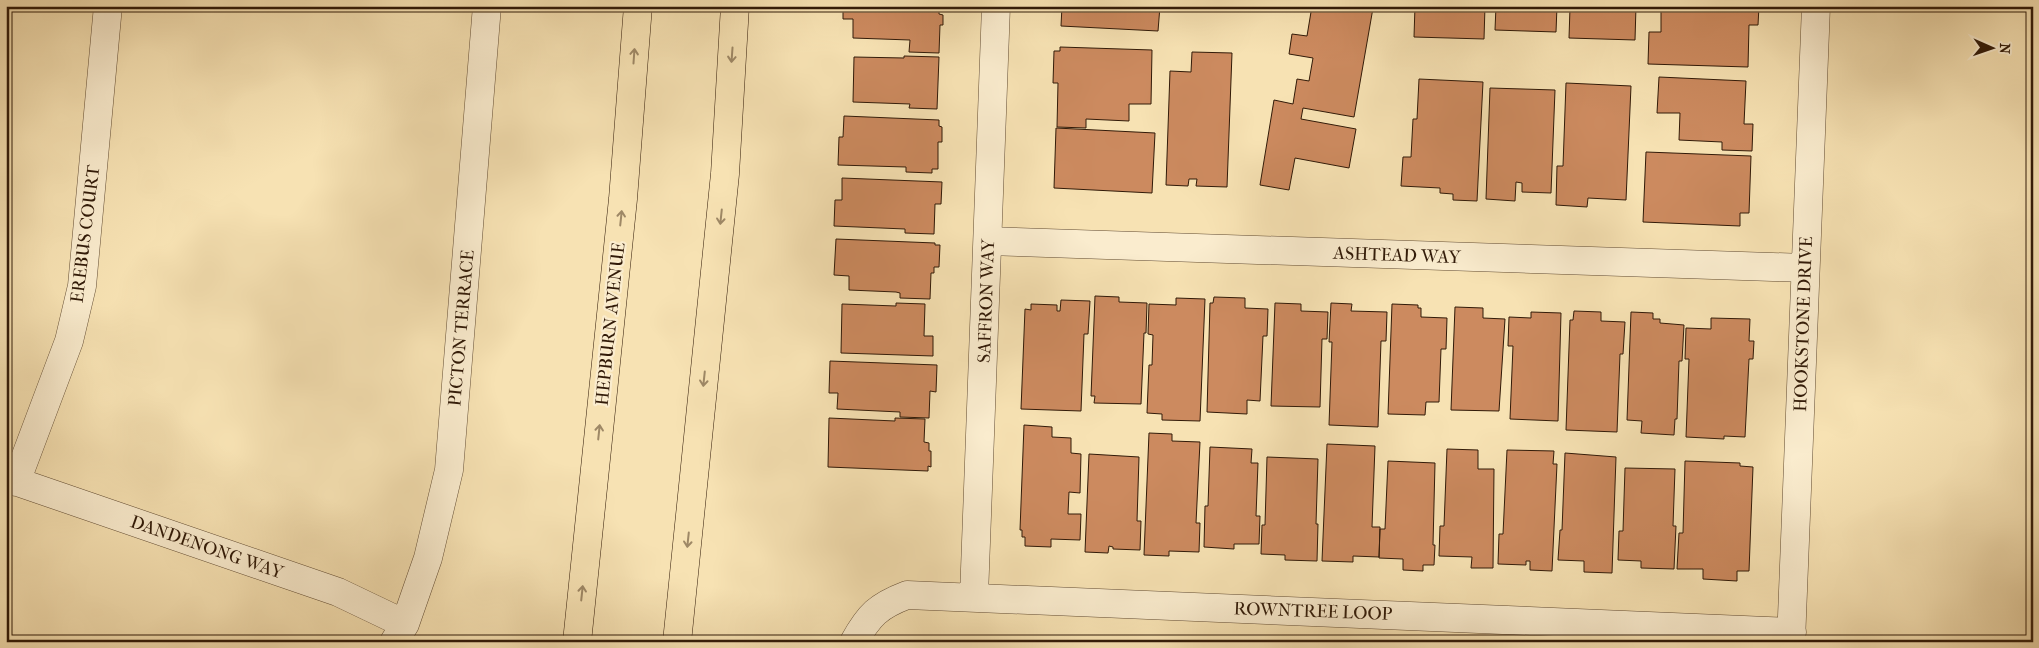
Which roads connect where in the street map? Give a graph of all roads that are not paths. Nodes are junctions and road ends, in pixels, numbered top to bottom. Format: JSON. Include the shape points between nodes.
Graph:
{"nodes":[{"id":1,"x":108,"y":6,"type":"edge"},
{"id":2,"x":487,"y":6,"type":"edge"},
{"id":3,"x":638,"y":6,"type":"edge"},
{"id":4,"x":735,"y":6,"type":"edge"},
{"id":5,"x":996,"y":6,"type":"edge"},
{"id":6,"x":1816,"y":6,"type":"edge"},
{"id":7,"x":988,"y":241,"type":"junction"},
{"id":8,"x":1805,"y":268,"type":"junction"},
{"id":9,"x":11,"y":480,"type":"edge"},
{"id":10,"x":974,"y":596,"type":"junction"},
{"id":11,"x":400,"y":633,"type":"edge"},
{"id":12,"x":1791,"y":637,"type":"edge"},
{"id":13,"x":578,"y":642,"type":"edge"},
{"id":14,"x":677,"y":642,"type":"edge"},
{"id":15,"x":854,"y":642,"type":"edge"}],
"edges":[{"from":1,"to":9,"type":"street","name":"EREBUS COURT","via":[[82,286],[69,341]]},
{"from":2,"to":11,"type":"street","name":"PICTON TERRACE","via":[[449,470],[428,558]]},
{"from":13,"to":3,"type":"main road","name":"HEPBURN AVENUE","one_way":true,"via":[[623,199]]},
{"from":4,"to":14,"type":"main road","one_way":true,"via":[[724,183]]},
{"from":5,"to":7,"type":"street","name":"SAFFRON WAY"},
{"from":6,"to":8,"type":"street","name":"HOOKSTONE DRIVE"},
{"from":7,"to":8,"type":"street","name":"ASHTEAD WAY"},
{"from":7,"to":10,"type":"street","name":"SAFFRON WAY"},
{"from":8,"to":12,"type":"street","name":"HOOKSTONE DRIVE"},
{"from":9,"to":11,"type":"street","name":"DANDENONG WAY","via":[[338,592]]},
{"from":10,"to":12,"type":"street","name":"ROWNTREE LOOP"},
{"from":10,"to":15,"type":"street","name":"ROWNTREE LOOP","via":[[907,595],[885,604],[864,622]]}]}
